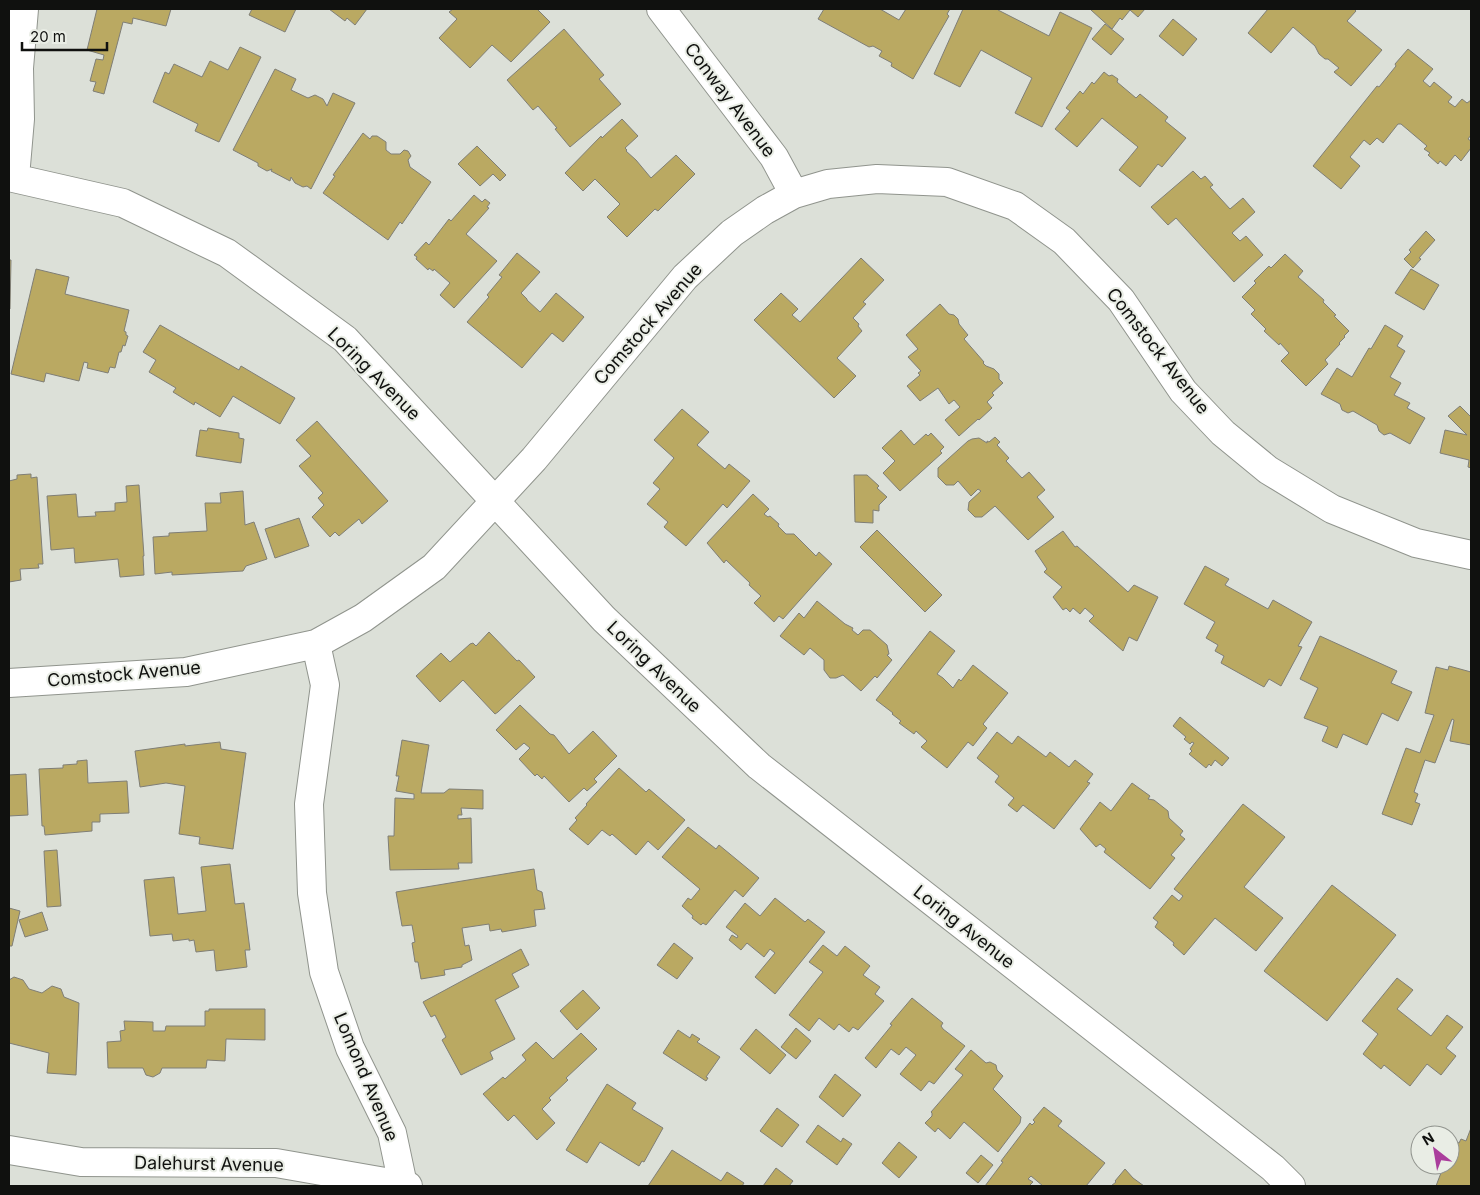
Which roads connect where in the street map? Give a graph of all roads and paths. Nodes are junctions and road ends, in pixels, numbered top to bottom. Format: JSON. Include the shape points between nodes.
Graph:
{"nodes":[{"id":1,"x":24,"y":9,"type":"edge"},
{"id":2,"x":661,"y":9,"type":"edge"},
{"id":3,"x":14,"y":66,"type":"edge"},
{"id":4,"x":12,"y":177,"type":"edge"},
{"id":5,"x":794,"y":194,"type":"junction"},
{"id":6,"x":496,"y":501,"type":"junction"},
{"id":7,"x":1471,"y":555,"type":"edge"},
{"id":8,"x":316,"y":644,"type":"junction"},
{"id":9,"x":9,"y":683,"type":"edge"},
{"id":10,"x":9,"y":1150,"type":"edge"},
{"id":11,"x":406,"y":1186,"type":"edge"},
{"id":12,"x":1291,"y":1186,"type":"edge"}],
"edges":[{"from":1,"to":3,"type":"street"},
{"from":2,"to":5,"type":"street","name":"Conway Avenue","via":[[774,157]]},
{"from":3,"to":4,"type":"street","via":[[20,119]]},
{"from":4,"to":6,"type":"street","name":"Loring Avenue","via":[[123,203],[227,253],[345,339]]},
{"from":5,"to":6,"type":"street","name":"Comstock Avenue","via":[[732,233],[685,277]]},
{"from":5,"to":7,"type":"street","name":"Comstock Avenue","via":[[828,184],[877,179],[947,182],[1015,206],[1064,241],[1121,300],[1183,391],[1223,433],[1268,470],[1332,509],[1416,543]]},
{"from":6,"to":8,"type":"street","name":"Comstock Avenue","via":[[434,567],[363,618]]},
{"from":6,"to":12,"type":"street","name":"Loring Avenue","via":[[604,619],[759,766],[1265,1162]]},
{"from":8,"to":9,"type":"street","name":"Comstock Avenue","via":[[186,672]]},
{"from":8,"to":11,"type":"street","name":"Lomond Avenue","via":[[325,685],[309,804],[312,893],[324,972],[350,1048],[392,1133]]},
{"from":10,"to":11,"type":"street","name":"Dalehurst Avenue","via":[[80,1162],[276,1163]]}]}
